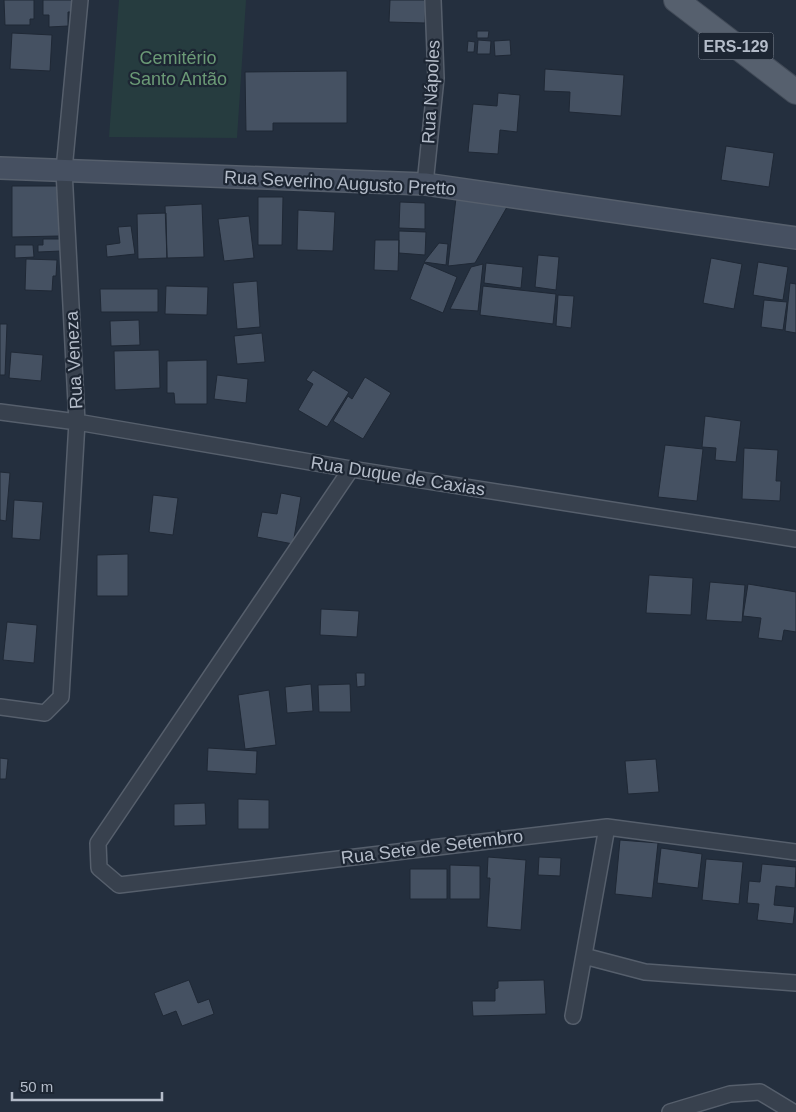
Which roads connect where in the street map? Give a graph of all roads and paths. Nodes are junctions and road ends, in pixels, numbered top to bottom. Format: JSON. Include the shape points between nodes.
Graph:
{"nodes":[{"id":1,"x":80,"y":0,"type":"edge"},
{"id":2,"x":433,"y":0,"type":"edge"},
{"id":3,"x":676,"y":0,"type":"edge"},
{"id":4,"x":796,"y":92,"type":"edge"},
{"id":5,"x":0,"y":168,"type":"edge"},
{"id":6,"x":64,"y":170,"type":"junction"},
{"id":7,"x":425,"y":184,"type":"junction"},
{"id":8,"x":796,"y":238,"type":"edge"},
{"id":9,"x":0,"y":412,"type":"edge"},
{"id":10,"x":77,"y":422,"type":"junction"},
{"id":11,"x":351,"y":469,"type":"junction"},
{"id":12,"x":796,"y":539,"type":"edge"},
{"id":13,"x":0,"y":708,"type":"edge"},
{"id":14,"x":607,"y":827,"type":"junction"},
{"id":15,"x":796,"y":852,"type":"edge"},
{"id":16,"x":584,"y":956,"type":"junction"},
{"id":17,"x":796,"y":983,"type":"edge"},
{"id":18,"x":573,"y":1016,"type":"dead end"},
{"id":19,"x":670,"y":1112,"type":"edge"},
{"id":20,"x":793,"y":1112,"type":"edge"}],
"edges":[{"from":1,"to":6,"type":"street","name":"Rua Veneza"},
{"from":2,"to":7,"type":"street","name":"Rua Nápoles","via":[[436,78]]},
{"from":3,"to":4,"type":"main road","number":"ERS-129"},
{"from":5,"to":6,"type":"street","name":"Rua Severino Augusto Pretto"},
{"from":6,"to":7,"type":"street","name":"Rua Severino Augusto Pretto"},
{"from":6,"to":10,"type":"street","name":"Rua Veneza"},
{"from":7,"to":8,"type":"street","name":"Rua Severino Augusto Pretto"},
{"from":9,"to":10,"type":"street","name":"Rua Duque de Caxias"},
{"from":10,"to":11,"type":"street","name":"Rua Duque de Caxias"},
{"from":10,"to":13,"type":"street","name":"Rua Veneza","via":[[61,696],[45,713]]},
{"from":11,"to":12,"type":"street","name":"Rua Duque de Caxias"},
{"from":11,"to":14,"type":"street","name":"Rua Sete de Setembro","via":[[98,843],[99,868],[119,884]]},
{"from":14,"to":15,"type":"street","name":"Rua Sete de Setembro"},
{"from":14,"to":16,"type":"street"},
{"from":16,"to":17,"type":"street","via":[[645,972]]},
{"from":16,"to":18,"type":"street"},
{"from":19,"to":20,"type":"street","via":[[730,1094],[760,1092]]}]}
